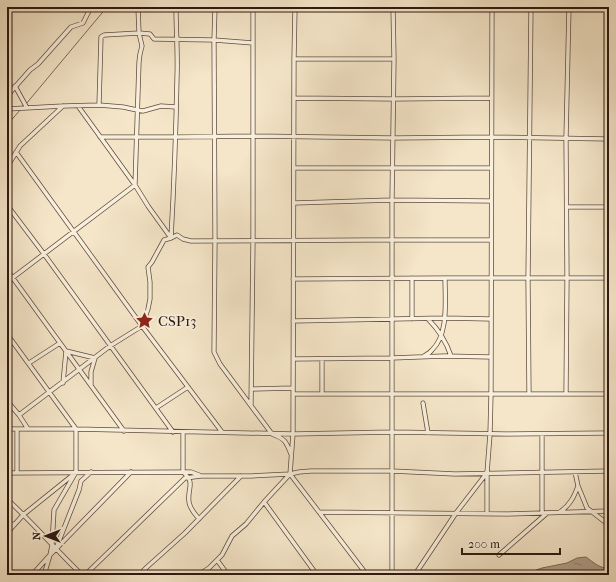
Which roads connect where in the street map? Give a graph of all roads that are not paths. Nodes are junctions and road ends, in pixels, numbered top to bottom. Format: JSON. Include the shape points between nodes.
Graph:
{"nodes":[{"id":1,"x":91,"y":7,"type":"edge"},
{"id":2,"x":138,"y":7,"type":"edge"},
{"id":3,"x":176,"y":7,"type":"edge"},
{"id":4,"x":215,"y":7,"type":"edge"},
{"id":5,"x":253,"y":7,"type":"edge"},
{"id":6,"x":295,"y":7,"type":"edge"},
{"id":7,"x":393,"y":7,"type":"edge"},
{"id":8,"x":492,"y":7,"type":"edge"},
{"id":9,"x":530,"y":7,"type":"edge"},
{"id":10,"x":569,"y":7,"type":"edge"},
{"id":11,"x":609,"y":27,"type":"edge"},
{"id":12,"x":139,"y":33,"type":"junction"},
{"id":13,"x":176,"y":40,"type":"junction"},
{"id":14,"x":214,"y":40,"type":"junction"},
{"id":15,"x":253,"y":43,"type":"junction"},
{"id":16,"x":294,"y":59,"type":"junction"},
{"id":17,"x":394,"y":59,"type":"junction"},
{"id":18,"x":15,"y":86,"type":"junction"},
{"id":19,"x":7,"y":96,"type":"edge"},
{"id":20,"x":294,"y":98,"type":"junction"},
{"id":21,"x":492,"y":98,"type":"junction"},
{"id":22,"x":393,"y":99,"type":"junction"},
{"id":23,"x":99,"y":105,"type":"junction"},
{"id":24,"x":63,"y":106,"type":"junction"},
{"id":25,"x":78,"y":106,"type":"junction"},
{"id":26,"x":176,"y":106,"type":"junction"},
{"id":27,"x":27,"y":108,"type":"junction"},
{"id":28,"x":7,"y":109,"type":"edge"},
{"id":29,"x":137,"y":110,"type":"junction"},
{"id":30,"x":253,"y":136,"type":"junction"},
{"id":31,"x":294,"y":136,"type":"junction"},
{"id":32,"x":100,"y":137,"type":"junction"},
{"id":33,"x":137,"y":137,"type":"junction"},
{"id":34,"x":176,"y":137,"type":"junction"},
{"id":35,"x":214,"y":137,"type":"junction"},
{"id":36,"x":491,"y":137,"type":"junction"},
{"id":37,"x":529,"y":137,"type":"junction"},
{"id":38,"x":394,"y":138,"type":"junction"},
{"id":39,"x":566,"y":138,"type":"junction"},
{"id":40,"x":608,"y":139,"type":"edge"},
{"id":41,"x":16,"y":152,"type":"junction"},
{"id":42,"x":7,"y":167,"type":"edge"},
{"id":43,"x":294,"y":168,"type":"junction"},
{"id":44,"x":491,"y":168,"type":"junction"},
{"id":45,"x":393,"y":169,"type":"junction"},
{"id":46,"x":135,"y":185,"type":"junction"},
{"id":47,"x":392,"y":200,"type":"junction"},
{"id":48,"x":491,"y":201,"type":"junction"},
{"id":49,"x":294,"y":203,"type":"junction"},
{"id":50,"x":7,"y":205,"type":"edge"},
{"id":51,"x":567,"y":207,"type":"junction"},
{"id":52,"x":608,"y":207,"type":"junction"},
{"id":53,"x":74,"y":232,"type":"junction"},
{"id":54,"x":171,"y":238,"type":"junction"},
{"id":55,"x":215,"y":240,"type":"junction"},
{"id":56,"x":294,"y":240,"type":"junction"},
{"id":57,"x":392,"y":240,"type":"junction"},
{"id":58,"x":491,"y":240,"type":"junction"},
{"id":59,"x":253,"y":241,"type":"junction"},
{"id":60,"x":44,"y":254,"type":"junction"},
{"id":61,"x":7,"y":270,"type":"edge"},
{"id":62,"x":12,"y":277,"type":"junction"},
{"id":63,"x":392,"y":278,"type":"junction"},
{"id":64,"x":412,"y":278,"type":"junction"},
{"id":65,"x":445,"y":278,"type":"junction"},
{"id":66,"x":491,"y":278,"type":"junction"},
{"id":67,"x":567,"y":278,"type":"junction"},
{"id":68,"x":609,"y":278,"type":"edge"},
{"id":69,"x":293,"y":279,"type":"junction"},
{"id":70,"x":528,"y":279,"type":"junction"},
{"id":71,"x":7,"y":282,"type":"edge"},
{"id":72,"x":609,"y":316,"type":"edge"},
{"id":73,"x":428,"y":318,"type":"junction"},
{"id":74,"x":444,"y":318,"type":"junction"},
{"id":75,"x":392,"y":319,"type":"junction"},
{"id":76,"x":412,"y":319,"type":"junction"},
{"id":77,"x":491,"y":319,"type":"junction"},
{"id":78,"x":293,"y":320,"type":"junction"},
{"id":79,"x":142,"y":326,"type":"junction"},
{"id":80,"x":7,"y":334,"type":"edge"},
{"id":81,"x":441,"y":334,"type":"junction"},
{"id":82,"x":609,"y":342,"type":"edge"},
{"id":83,"x":60,"y":343,"type":"junction"},
{"id":84,"x":110,"y":346,"type":"junction"},
{"id":85,"x":66,"y":351,"type":"junction"},
{"id":86,"x":451,"y":356,"type":"junction"},
{"id":87,"x":423,"y":357,"type":"junction"},
{"id":88,"x":491,"y":357,"type":"junction"},
{"id":89,"x":95,"y":358,"type":"junction"},
{"id":90,"x":392,"y":358,"type":"junction"},
{"id":91,"x":293,"y":359,"type":"junction"},
{"id":92,"x":322,"y":359,"type":"junction"},
{"id":93,"x":29,"y":363,"type":"junction"},
{"id":94,"x":80,"y":370,"type":"junction"},
{"id":95,"x":62,"y":383,"type":"junction"},
{"id":96,"x":92,"y":386,"type":"junction"},
{"id":97,"x":188,"y":387,"type":"junction"},
{"id":98,"x":293,"y":388,"type":"junction"},
{"id":99,"x":251,"y":389,"type":"junction"},
{"id":100,"x":50,"y":393,"type":"junction"},
{"id":101,"x":293,"y":394,"type":"junction"},
{"id":102,"x":322,"y":394,"type":"junction"},
{"id":103,"x":392,"y":394,"type":"junction"},
{"id":104,"x":491,"y":394,"type":"junction"},
{"id":105,"x":529,"y":394,"type":"junction"},
{"id":106,"x":566,"y":394,"type":"junction"},
{"id":107,"x":609,"y":394,"type":"edge"},
{"id":108,"x":7,"y":401,"type":"edge"},
{"id":109,"x":423,"y":403,"type":"dead end"},
{"id":110,"x":251,"y":405,"type":"junction"},
{"id":111,"x":156,"y":408,"type":"junction"},
{"id":112,"x":19,"y":416,"type":"junction"},
{"id":113,"x":7,"y":429,"type":"edge"},
{"id":114,"x":17,"y":429,"type":"junction"},
{"id":115,"x":28,"y":429,"type":"junction"},
{"id":116,"x":76,"y":429,"type":"junction"},
{"id":117,"x":124,"y":431,"type":"junction"},
{"id":118,"x":173,"y":432,"type":"junction"},
{"id":119,"x":183,"y":432,"type":"junction"},
{"id":120,"x":222,"y":432,"type":"junction"},
{"id":121,"x":393,"y":432,"type":"junction"},
{"id":122,"x":428,"y":433,"type":"junction"},
{"id":123,"x":609,"y":433,"type":"edge"},
{"id":124,"x":272,"y":434,"type":"junction"},
{"id":125,"x":293,"y":434,"type":"junction"},
{"id":126,"x":490,"y":434,"type":"junction"},
{"id":127,"x":542,"y":434,"type":"junction"},
{"id":128,"x":292,"y":455,"type":"junction"},
{"id":129,"x":609,"y":471,"type":"edge"},
{"id":130,"x":76,"y":472,"type":"junction"},
{"id":131,"x":91,"y":472,"type":"junction"},
{"id":132,"x":132,"y":472,"type":"junction"},
{"id":133,"x":182,"y":472,"type":"junction"},
{"id":134,"x":392,"y":472,"type":"junction"},
{"id":135,"x":575,"y":472,"type":"junction"},
{"id":136,"x":7,"y":473,"type":"edge"},
{"id":137,"x":17,"y":473,"type":"junction"},
{"id":138,"x":487,"y":473,"type":"junction"},
{"id":139,"x":542,"y":473,"type":"junction"},
{"id":140,"x":290,"y":474,"type":"junction"},
{"id":141,"x":201,"y":476,"type":"junction"},
{"id":142,"x":241,"y":476,"type":"junction"},
{"id":143,"x":189,"y":477,"type":"junction"},
{"id":144,"x":578,"y":486,"type":"junction"},
{"id":145,"x":7,"y":499,"type":"edge"},
{"id":146,"x":264,"y":502,"type":"junction"},
{"id":147,"x":609,"y":511,"type":"edge"},
{"id":148,"x":319,"y":512,"type":"junction"},
{"id":149,"x":591,"y":512,"type":"junction"},
{"id":150,"x":392,"y":513,"type":"junction"},
{"id":151,"x":456,"y":513,"type":"junction"},
{"id":152,"x":544,"y":513,"type":"junction"},
{"id":153,"x":559,"y":513,"type":"junction"},
{"id":154,"x":487,"y":514,"type":"junction"},
{"id":155,"x":23,"y":515,"type":"junction"},
{"id":156,"x":199,"y":519,"type":"junction"},
{"id":157,"x":15,"y":524,"type":"junction"},
{"id":158,"x":609,"y":525,"type":"edge"},
{"id":159,"x":7,"y":526,"type":"edge"},
{"id":160,"x":7,"y":533,"type":"edge"},
{"id":161,"x":52,"y":546,"type":"junction"},
{"id":162,"x":55,"y":549,"type":"junction"},
{"id":163,"x":50,"y":554,"type":"junction"},
{"id":164,"x":498,"y":555,"type":"dead end"},
{"id":165,"x":217,"y":560,"type":"junction"},
{"id":166,"x":7,"y":573,"type":"edge"},
{"id":167,"x":10,"y":575,"type":"edge"},
{"id":168,"x":32,"y":575,"type":"edge"},
{"id":169,"x":44,"y":575,"type":"edge"},
{"id":170,"x":83,"y":575,"type":"edge"},
{"id":171,"x":139,"y":575,"type":"edge"},
{"id":172,"x":198,"y":575,"type":"edge"},
{"id":173,"x":228,"y":575,"type":"edge"},
{"id":174,"x":316,"y":575,"type":"edge"},
{"id":175,"x":367,"y":575,"type":"edge"},
{"id":176,"x":392,"y":575,"type":"edge"},
{"id":177,"x":413,"y":575,"type":"edge"}],
"edges":[{"from":1,"to":18,"type":"street","via":[[83,23],[71,27]]},
{"from":2,"to":12,"type":"street"},
{"from":3,"to":13,"type":"street"},
{"from":4,"to":14,"type":"street"},
{"from":5,"to":15,"type":"street"},
{"from":6,"to":16,"type":"street"},
{"from":7,"to":17,"type":"street"},
{"from":8,"to":21,"type":"street"},
{"from":9,"to":37,"type":"street"},
{"from":10,"to":39,"type":"street"},
{"from":11,"to":40,"type":"street"},
{"from":12,"to":13,"type":"street","via":[[150,34],[154,39]]},
{"from":12,"to":23,"type":"street","via":[[109,34],[101,37]]},
{"from":12,"to":29,"type":"street","via":[[142,46]]},
{"from":13,"to":14,"type":"street"},
{"from":13,"to":26,"type":"street"},
{"from":14,"to":15,"type":"street"},
{"from":14,"to":35,"type":"street"},
{"from":15,"to":30,"type":"street"},
{"from":16,"to":17,"type":"street"},
{"from":16,"to":20,"type":"street"},
{"from":17,"to":22,"type":"street"},
{"from":18,"to":19,"type":"street"},
{"from":18,"to":27,"type":"street"},
{"from":20,"to":22,"type":"street"},
{"from":20,"to":31,"type":"street"},
{"from":21,"to":22,"type":"street"},
{"from":21,"to":36,"type":"street"},
{"from":22,"to":38,"type":"street"},
{"from":23,"to":25,"type":"street"},
{"from":23,"to":29,"type":"street"},
{"from":24,"to":25,"type":"street"},
{"from":24,"to":27,"type":"street"},
{"from":24,"to":41,"type":"street"},
{"from":25,"to":32,"type":"street"},
{"from":26,"to":29,"type":"street"},
{"from":26,"to":34,"type":"street"},
{"from":27,"to":28,"type":"street"},
{"from":29,"to":33,"type":"street"},
{"from":30,"to":31,"type":"street"},
{"from":30,"to":35,"type":"street"},
{"from":30,"to":59,"type":"street"},
{"from":31,"to":38,"type":"street"},
{"from":31,"to":43,"type":"street"},
{"from":32,"to":33,"type":"street"},
{"from":32,"to":46,"type":"street"},
{"from":33,"to":34,"type":"street"},
{"from":33,"to":46,"type":"street"},
{"from":34,"to":35,"type":"street"},
{"from":34,"to":54,"type":"street"},
{"from":35,"to":55,"type":"street"},
{"from":36,"to":37,"type":"street"},
{"from":36,"to":38,"type":"street"},
{"from":36,"to":44,"type":"street"},
{"from":37,"to":39,"type":"street"},
{"from":37,"to":70,"type":"street"},
{"from":38,"to":45,"type":"street"},
{"from":39,"to":40,"type":"street"},
{"from":39,"to":51,"type":"street"},
{"from":40,"to":52,"type":"street"},
{"from":41,"to":42,"type":"street"},
{"from":41,"to":53,"type":"street"},
{"from":43,"to":45,"type":"street"},
{"from":43,"to":49,"type":"street"},
{"from":44,"to":45,"type":"street"},
{"from":44,"to":48,"type":"street"},
{"from":45,"to":47,"type":"street"},
{"from":46,"to":53,"type":"street"},
{"from":46,"to":54,"type":"street"},
{"from":47,"to":48,"type":"street"},
{"from":47,"to":49,"type":"street"},
{"from":47,"to":57,"type":"street"},
{"from":48,"to":58,"type":"street"},
{"from":49,"to":56,"type":"street"},
{"from":50,"to":60,"type":"street"},
{"from":51,"to":52,"type":"street"},
{"from":51,"to":67,"type":"street"},
{"from":52,"to":68,"type":"street"},
{"from":53,"to":60,"type":"street"},
{"from":53,"to":79,"type":"street"},
{"from":54,"to":55,"type":"street","via":[[177,235],[191,241]]},
{"from":54,"to":79,"type":"street","via":[[164,240],[148,267],[150,299]]},
{"from":55,"to":59,"type":"street"},
{"from":55,"to":110,"type":"street","via":[[214,352]]},
{"from":56,"to":57,"type":"street"},
{"from":56,"to":59,"type":"street"},
{"from":56,"to":69,"type":"street"},
{"from":57,"to":58,"type":"street"},
{"from":57,"to":63,"type":"street"},
{"from":58,"to":66,"type":"street"},
{"from":59,"to":99,"type":"street"},
{"from":60,"to":62,"type":"street"},
{"from":60,"to":84,"type":"street"},
{"from":61,"to":62,"type":"street"},
{"from":62,"to":71,"type":"street"},
{"from":62,"to":83,"type":"street"},
{"from":63,"to":64,"type":"street"},
{"from":63,"to":69,"type":"street"},
{"from":63,"to":75,"type":"street"},
{"from":64,"to":65,"type":"street"},
{"from":64,"to":76,"type":"street"},
{"from":65,"to":66,"type":"street"},
{"from":65,"to":74,"type":"street"},
{"from":66,"to":70,"type":"street"},
{"from":66,"to":77,"type":"street"},
{"from":67,"to":68,"type":"street"},
{"from":67,"to":70,"type":"street"},
{"from":67,"to":106,"type":"street"},
{"from":68,"to":72,"type":"street"},
{"from":69,"to":78,"type":"street"},
{"from":70,"to":105,"type":"street"},
{"from":72,"to":82,"type":"street"},
{"from":73,"to":74,"type":"street"},
{"from":73,"to":76,"type":"street"},
{"from":73,"to":81,"type":"street"},
{"from":74,"to":77,"type":"street"},
{"from":74,"to":81,"type":"street"},
{"from":75,"to":76,"type":"street"},
{"from":75,"to":78,"type":"street"},
{"from":75,"to":90,"type":"street"},
{"from":77,"to":88,"type":"street"},
{"from":78,"to":91,"type":"street"},
{"from":79,"to":84,"type":"street"},
{"from":79,"to":97,"type":"street"},
{"from":80,"to":93,"type":"street"},
{"from":81,"to":86,"type":"street"},
{"from":81,"to":87,"type":"street","via":[[432,350]]},
{"from":83,"to":85,"type":"street"},
{"from":83,"to":93,"type":"street"},
{"from":84,"to":89,"type":"street"},
{"from":84,"to":111,"type":"street"},
{"from":85,"to":89,"type":"street"},
{"from":85,"to":94,"type":"street"},
{"from":85,"to":95,"type":"street"},
{"from":86,"to":87,"type":"street"},
{"from":86,"to":88,"type":"street"},
{"from":87,"to":90,"type":"street"},
{"from":88,"to":104,"type":"street"},
{"from":89,"to":94,"type":"street"},
{"from":89,"to":96,"type":"street","via":[[91,372]]},
{"from":90,"to":92,"type":"street"},
{"from":90,"to":103,"type":"street"},
{"from":91,"to":92,"type":"street"},
{"from":91,"to":98,"type":"street"},
{"from":92,"to":102,"type":"street"},
{"from":93,"to":100,"type":"street"},
{"from":94,"to":95,"type":"street"},
{"from":94,"to":96,"type":"street"},
{"from":95,"to":100,"type":"street"},
{"from":96,"to":117,"type":"street"},
{"from":97,"to":111,"type":"street"},
{"from":97,"to":120,"type":"street"},
{"from":98,"to":99,"type":"street"},
{"from":98,"to":101,"type":"street"},
{"from":99,"to":110,"type":"street"},
{"from":100,"to":112,"type":"street"},
{"from":100,"to":116,"type":"street"},
{"from":101,"to":102,"type":"street"},
{"from":101,"to":125,"type":"street"},
{"from":102,"to":103,"type":"street"},
{"from":103,"to":104,"type":"street"},
{"from":103,"to":121,"type":"street"},
{"from":104,"to":105,"type":"street"},
{"from":104,"to":126,"type":"street"},
{"from":105,"to":106,"type":"street"},
{"from":106,"to":107,"type":"street"},
{"from":108,"to":112,"type":"street"},
{"from":109,"to":122,"type":"street"},
{"from":110,"to":124,"type":"street"},
{"from":111,"to":118,"type":"street"},
{"from":112,"to":115,"type":"street"},
{"from":113,"to":114,"type":"street"},
{"from":114,"to":115,"type":"street"},
{"from":114,"to":137,"type":"street"},
{"from":115,"to":116,"type":"street"},
{"from":116,"to":117,"type":"street"},
{"from":116,"to":130,"type":"street"},
{"from":117,"to":118,"type":"street"},
{"from":118,"to":119,"type":"street"},
{"from":119,"to":120,"type":"street"},
{"from":119,"to":133,"type":"street"},
{"from":120,"to":124,"type":"street"},
{"from":121,"to":122,"type":"street"},
{"from":121,"to":125,"type":"street"},
{"from":121,"to":134,"type":"street"},
{"from":122,"to":126,"type":"street"},
{"from":123,"to":127,"type":"street"},
{"from":124,"to":125,"type":"street"},
{"from":124,"to":128,"type":"street","via":[[282,438]]},
{"from":125,"to":128,"type":"street"},
{"from":126,"to":127,"type":"street"},
{"from":126,"to":138,"type":"street"},
{"from":127,"to":139,"type":"street"},
{"from":128,"to":140,"type":"street"},
{"from":129,"to":135,"type":"street"},
{"from":130,"to":131,"type":"street"},
{"from":130,"to":137,"type":"street"},
{"from":130,"to":155,"type":"street"},
{"from":130,"to":161,"type":"street","via":[[54,510]]},
{"from":131,"to":132,"type":"street"},
{"from":131,"to":162,"type":"street","via":[[81,481]]},
{"from":132,"to":133,"type":"street"},
{"from":132,"to":162,"type":"street"},
{"from":133,"to":141,"type":"street"},
{"from":133,"to":143,"type":"street"},
{"from":134,"to":138,"type":"street"},
{"from":134,"to":140,"type":"street","via":[[311,471]]},
{"from":134,"to":150,"type":"street"},
{"from":135,"to":139,"type":"street"},
{"from":135,"to":144,"type":"street"},
{"from":136,"to":137,"type":"street"},
{"from":138,"to":139,"type":"street"},
{"from":138,"to":151,"type":"street"},
{"from":138,"to":154,"type":"street"},
{"from":139,"to":152,"type":"street"},
{"from":140,"to":142,"type":"street"},
{"from":140,"to":146,"type":"street"},
{"from":140,"to":148,"type":"street"},
{"from":141,"to":142,"type":"street"},
{"from":141,"to":143,"type":"street"},
{"from":142,"to":156,"type":"street"},
{"from":143,"to":156,"type":"street","via":[[189,502]]},
{"from":143,"to":170,"type":"street"},
{"from":144,"to":149,"type":"street"},
{"from":144,"to":153,"type":"street","via":[[567,507]]},
{"from":145,"to":155,"type":"street"},
{"from":146,"to":165,"type":"street","via":[[232,536]]},
{"from":146,"to":174,"type":"street"},
{"from":147,"to":149,"type":"street"},
{"from":148,"to":150,"type":"street"},
{"from":148,"to":175,"type":"street"},
{"from":149,"to":153,"type":"street"},
{"from":149,"to":158,"type":"street"},
{"from":150,"to":151,"type":"street"},
{"from":150,"to":176,"type":"street"},
{"from":151,"to":154,"type":"street"},
{"from":151,"to":177,"type":"street"},
{"from":152,"to":153,"type":"street"},
{"from":152,"to":154,"type":"street"},
{"from":152,"to":164,"type":"street"},
{"from":155,"to":157,"type":"street"},
{"from":155,"to":161,"type":"street"},
{"from":156,"to":171,"type":"street"},
{"from":157,"to":159,"type":"street"},
{"from":157,"to":160,"type":"street"},
{"from":161,"to":162,"type":"street"},
{"from":161,"to":163,"type":"street"},
{"from":162,"to":163,"type":"street"},
{"from":162,"to":170,"type":"street"},
{"from":163,"to":168,"type":"street"},
{"from":163,"to":169,"type":"street"},
{"from":165,"to":172,"type":"street"},
{"from":165,"to":173,"type":"street"},
{"from":166,"to":167,"type":"street"}]}
